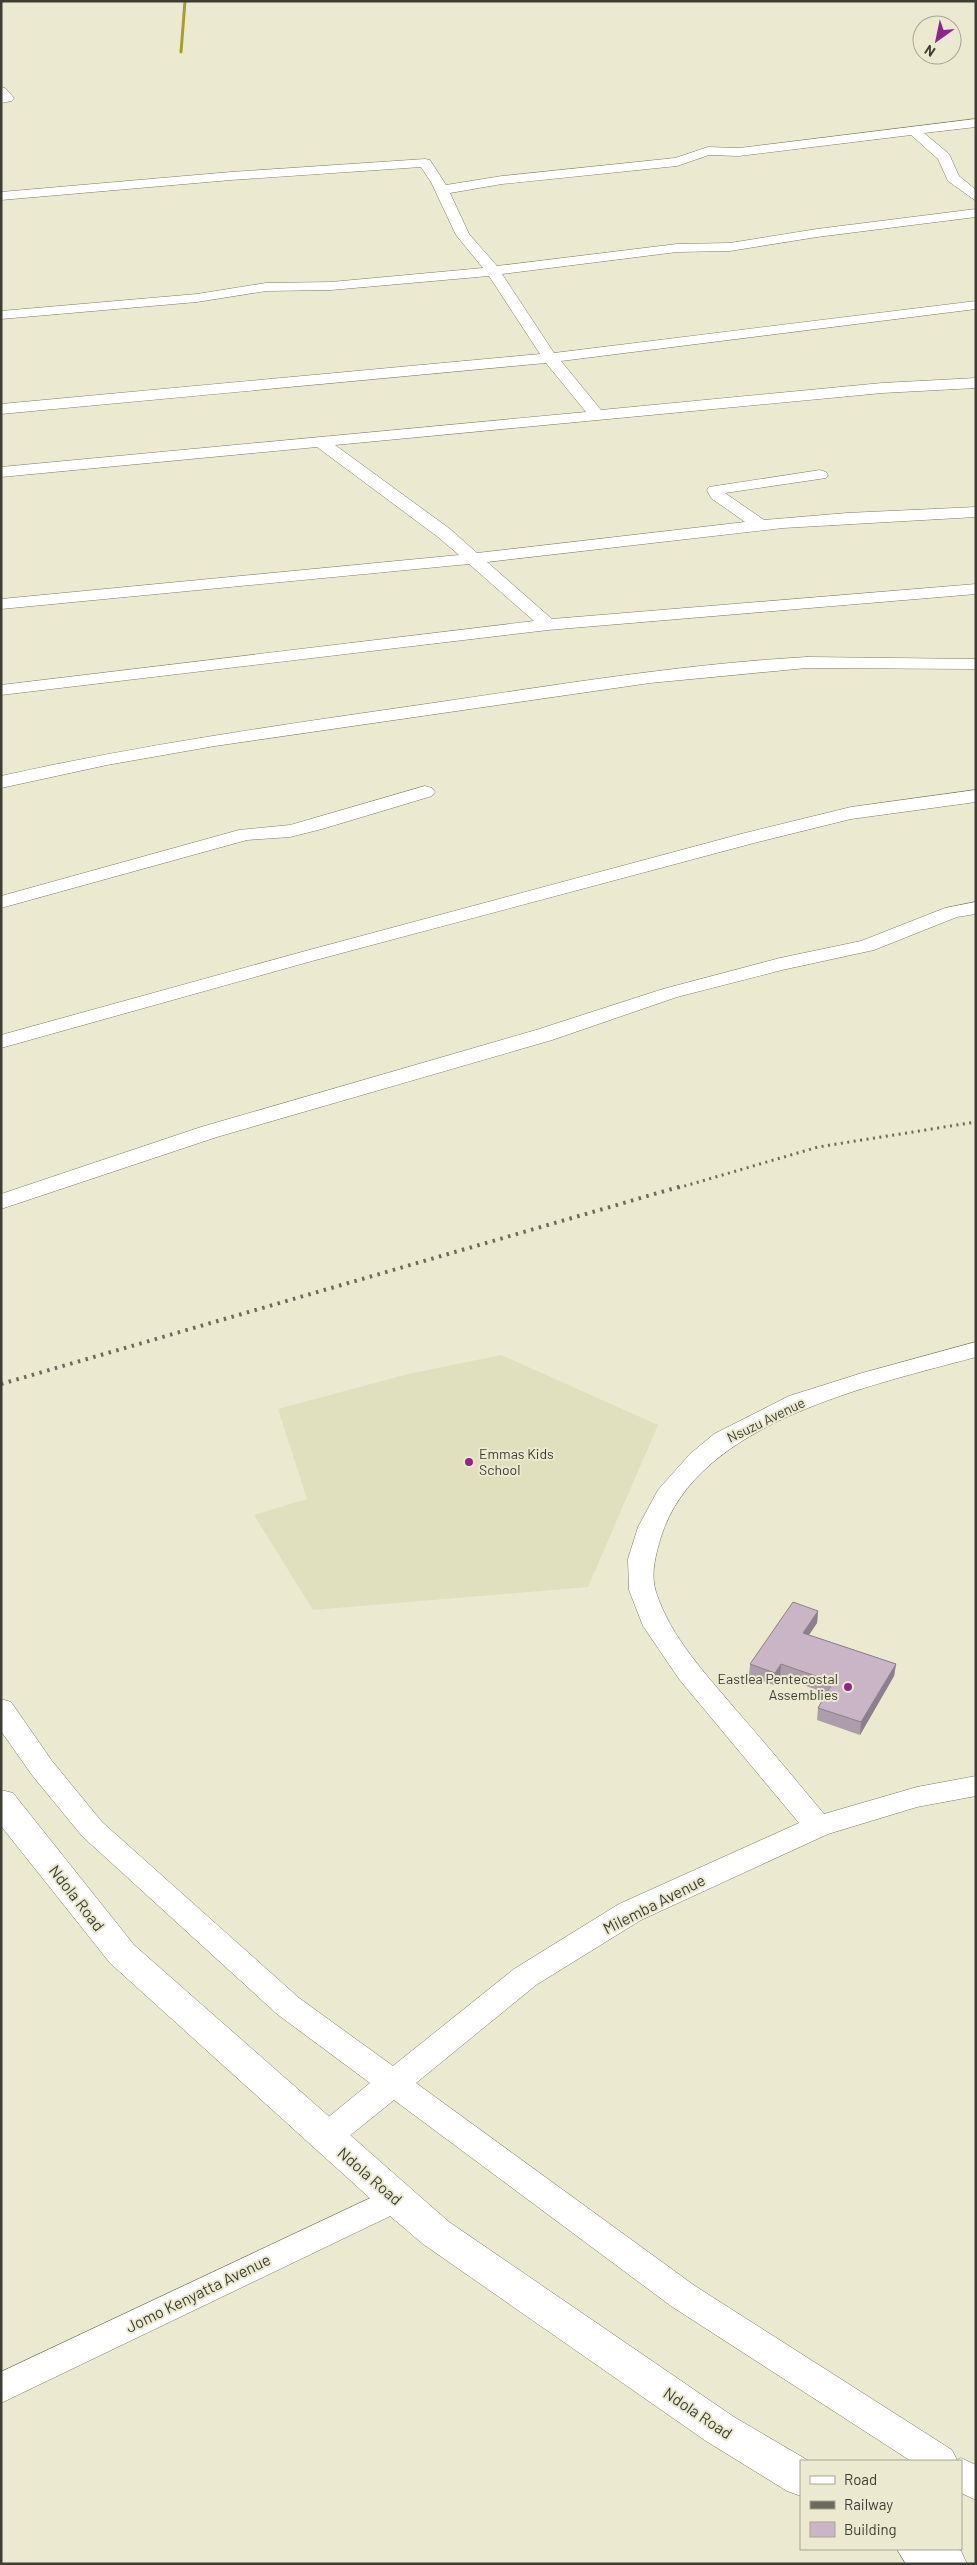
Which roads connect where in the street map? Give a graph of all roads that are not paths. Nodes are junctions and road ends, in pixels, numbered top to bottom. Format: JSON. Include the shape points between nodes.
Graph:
{"nodes":[{"id":1,"x":1,"y":91,"type":"edge"},
{"id":2,"x":1,"y":99,"type":"edge"},
{"id":3,"x":976,"y":123,"type":"edge"},
{"id":4,"x":913,"y":130,"type":"junction"},
{"id":5,"x":442,"y":190,"type":"junction"},
{"id":6,"x":1,"y":196,"type":"edge"},
{"id":7,"x":976,"y":197,"type":"edge"},
{"id":8,"x":976,"y":214,"type":"edge"},
{"id":9,"x":493,"y":271,"type":"junction"},
{"id":10,"x":976,"y":305,"type":"edge"},
{"id":11,"x":1,"y":315,"type":"edge"},
{"id":12,"x":550,"y":358,"type":"junction"},
{"id":13,"x":976,"y":383,"type":"edge"},
{"id":14,"x":1,"y":409,"type":"edge"},
{"id":15,"x":596,"y":414,"type":"junction"},
{"id":16,"x":321,"y":442,"type":"junction"},
{"id":17,"x":1,"y":472,"type":"edge"},
{"id":18,"x":820,"y":475,"type":"dead end"},
{"id":19,"x":976,"y":512,"type":"edge"},
{"id":20,"x":762,"y":526,"type":"junction"},
{"id":21,"x":474,"y":558,"type":"junction"},
{"id":22,"x":976,"y":589,"type":"edge"},
{"id":23,"x":1,"y":604,"type":"edge"},
{"id":24,"x":548,"y":625,"type":"junction"},
{"id":25,"x":976,"y":664,"type":"edge"},
{"id":26,"x":1,"y":690,"type":"edge"},
{"id":27,"x":1,"y":782,"type":"edge"},
{"id":28,"x":424,"y":792,"type":"dead end"},
{"id":29,"x":976,"y":796,"type":"edge"},
{"id":30,"x":1,"y":902,"type":"edge"},
{"id":31,"x":976,"y":908,"type":"edge"},
{"id":32,"x":1,"y":1042,"type":"edge"},
{"id":33,"x":1,"y":1202,"type":"edge"},
{"id":34,"x":976,"y":1349,"type":"edge"},
{"id":35,"x":1,"y":1709,"type":"edge"},
{"id":36,"x":976,"y":1786,"type":"edge"},
{"id":37,"x":1,"y":1802,"type":"edge"},
{"id":38,"x":818,"y":1826,"type":"junction"},
{"id":39,"x":392,"y":2084,"type":"junction"},
{"id":40,"x":326,"y":2136,"type":"junction"},
{"id":41,"x":396,"y":2199,"type":"junction"},
{"id":42,"x":1,"y":2388,"type":"edge"},
{"id":43,"x":938,"y":2460,"type":"edge"},
{"id":44,"x":962,"y":2475,"type":"edge"},
{"id":45,"x":800,"y":2477,"type":"edge"},
{"id":46,"x":976,"y":2484,"type":"edge"},
{"id":47,"x":920,"y":2550,"type":"edge"},
{"id":48,"x":946,"y":2564,"type":"edge"}],
"edges":[{"from":1,"to":2,"type":"street","via":[[8,98]]},
{"from":3,"to":4,"type":"street"},
{"from":4,"to":5,"type":"street","via":[[739,152],[716,150],[677,162],[502,180]]},
{"from":4,"to":7,"type":"street","via":[[944,157],[953,178]]},
{"from":5,"to":6,"type":"street","via":[[428,164],[416,162]]},
{"from":5,"to":9,"type":"street","via":[[463,235]]},
{"from":8,"to":9,"type":"street","via":[[817,232],[730,247],[677,248]]},
{"from":9,"to":11,"type":"street","via":[[331,286],[266,287],[198,298]]},
{"from":9,"to":12,"type":"street"},
{"from":10,"to":12,"type":"street"},
{"from":12,"to":14,"type":"street"},
{"from":12,"to":15,"type":"street"},
{"from":13,"to":15,"type":"street","via":[[882,388]]},
{"from":15,"to":16,"type":"street"},
{"from":16,"to":17,"type":"street"},
{"from":16,"to":21,"type":"street"},
{"from":18,"to":20,"type":"street","via":[[715,490],[716,495]]},
{"from":19,"to":20,"type":"street","via":[[926,512]]},
{"from":20,"to":21,"type":"street"},
{"from":21,"to":23,"type":"street"},
{"from":21,"to":24,"type":"street"},
{"from":22,"to":24,"type":"street"},
{"from":24,"to":26,"type":"street"},
{"from":25,"to":27,"type":"street","via":[[784,664],[647,677],[316,725]]},
{"from":28,"to":30,"type":"street","via":[[315,825],[290,831],[246,834]]},
{"from":29,"to":32,"type":"street","via":[[851,813],[748,838]]},
{"from":31,"to":33,"type":"street","via":[[944,915],[867,946],[780,964],[670,993],[544,1035],[209,1132]]},
{"from":34,"to":38,"type":"street","name":"Nsuzu Avenue","via":[[798,1402],[723,1440],[698,1460],[667,1496],[641,1559],[642,1590],[657,1626],[689,1672]]},
{"from":35,"to":39,"type":"street","via":[[42,1768],[92,1829],[288,2006]]},
{"from":36,"to":38,"type":"street","name":"Milemba Avenue","via":[[916,1797]]},
{"from":37,"to":40,"type":"main road","name":"Ndola Road","via":[[122,1954]]},
{"from":38,"to":39,"type":"street","name":"Milemba Avenue","via":[[630,1912],[525,1977]]},
{"from":39,"to":40,"type":"street","name":"Milemba Avenue"},
{"from":39,"to":43,"type":"street","via":[[683,2296]]},
{"from":40,"to":41,"type":"main road","name":"Ndola Road"},
{"from":41,"to":42,"type":"street","name":"Jomo Kenyatta Avenue"},
{"from":41,"to":45,"type":"main road","name":"Ndola Road","via":[[436,2233],[720,2429]]},
{"from":44,"to":46,"type":"street"},
{"from":47,"to":48,"type":"main road"}]}
